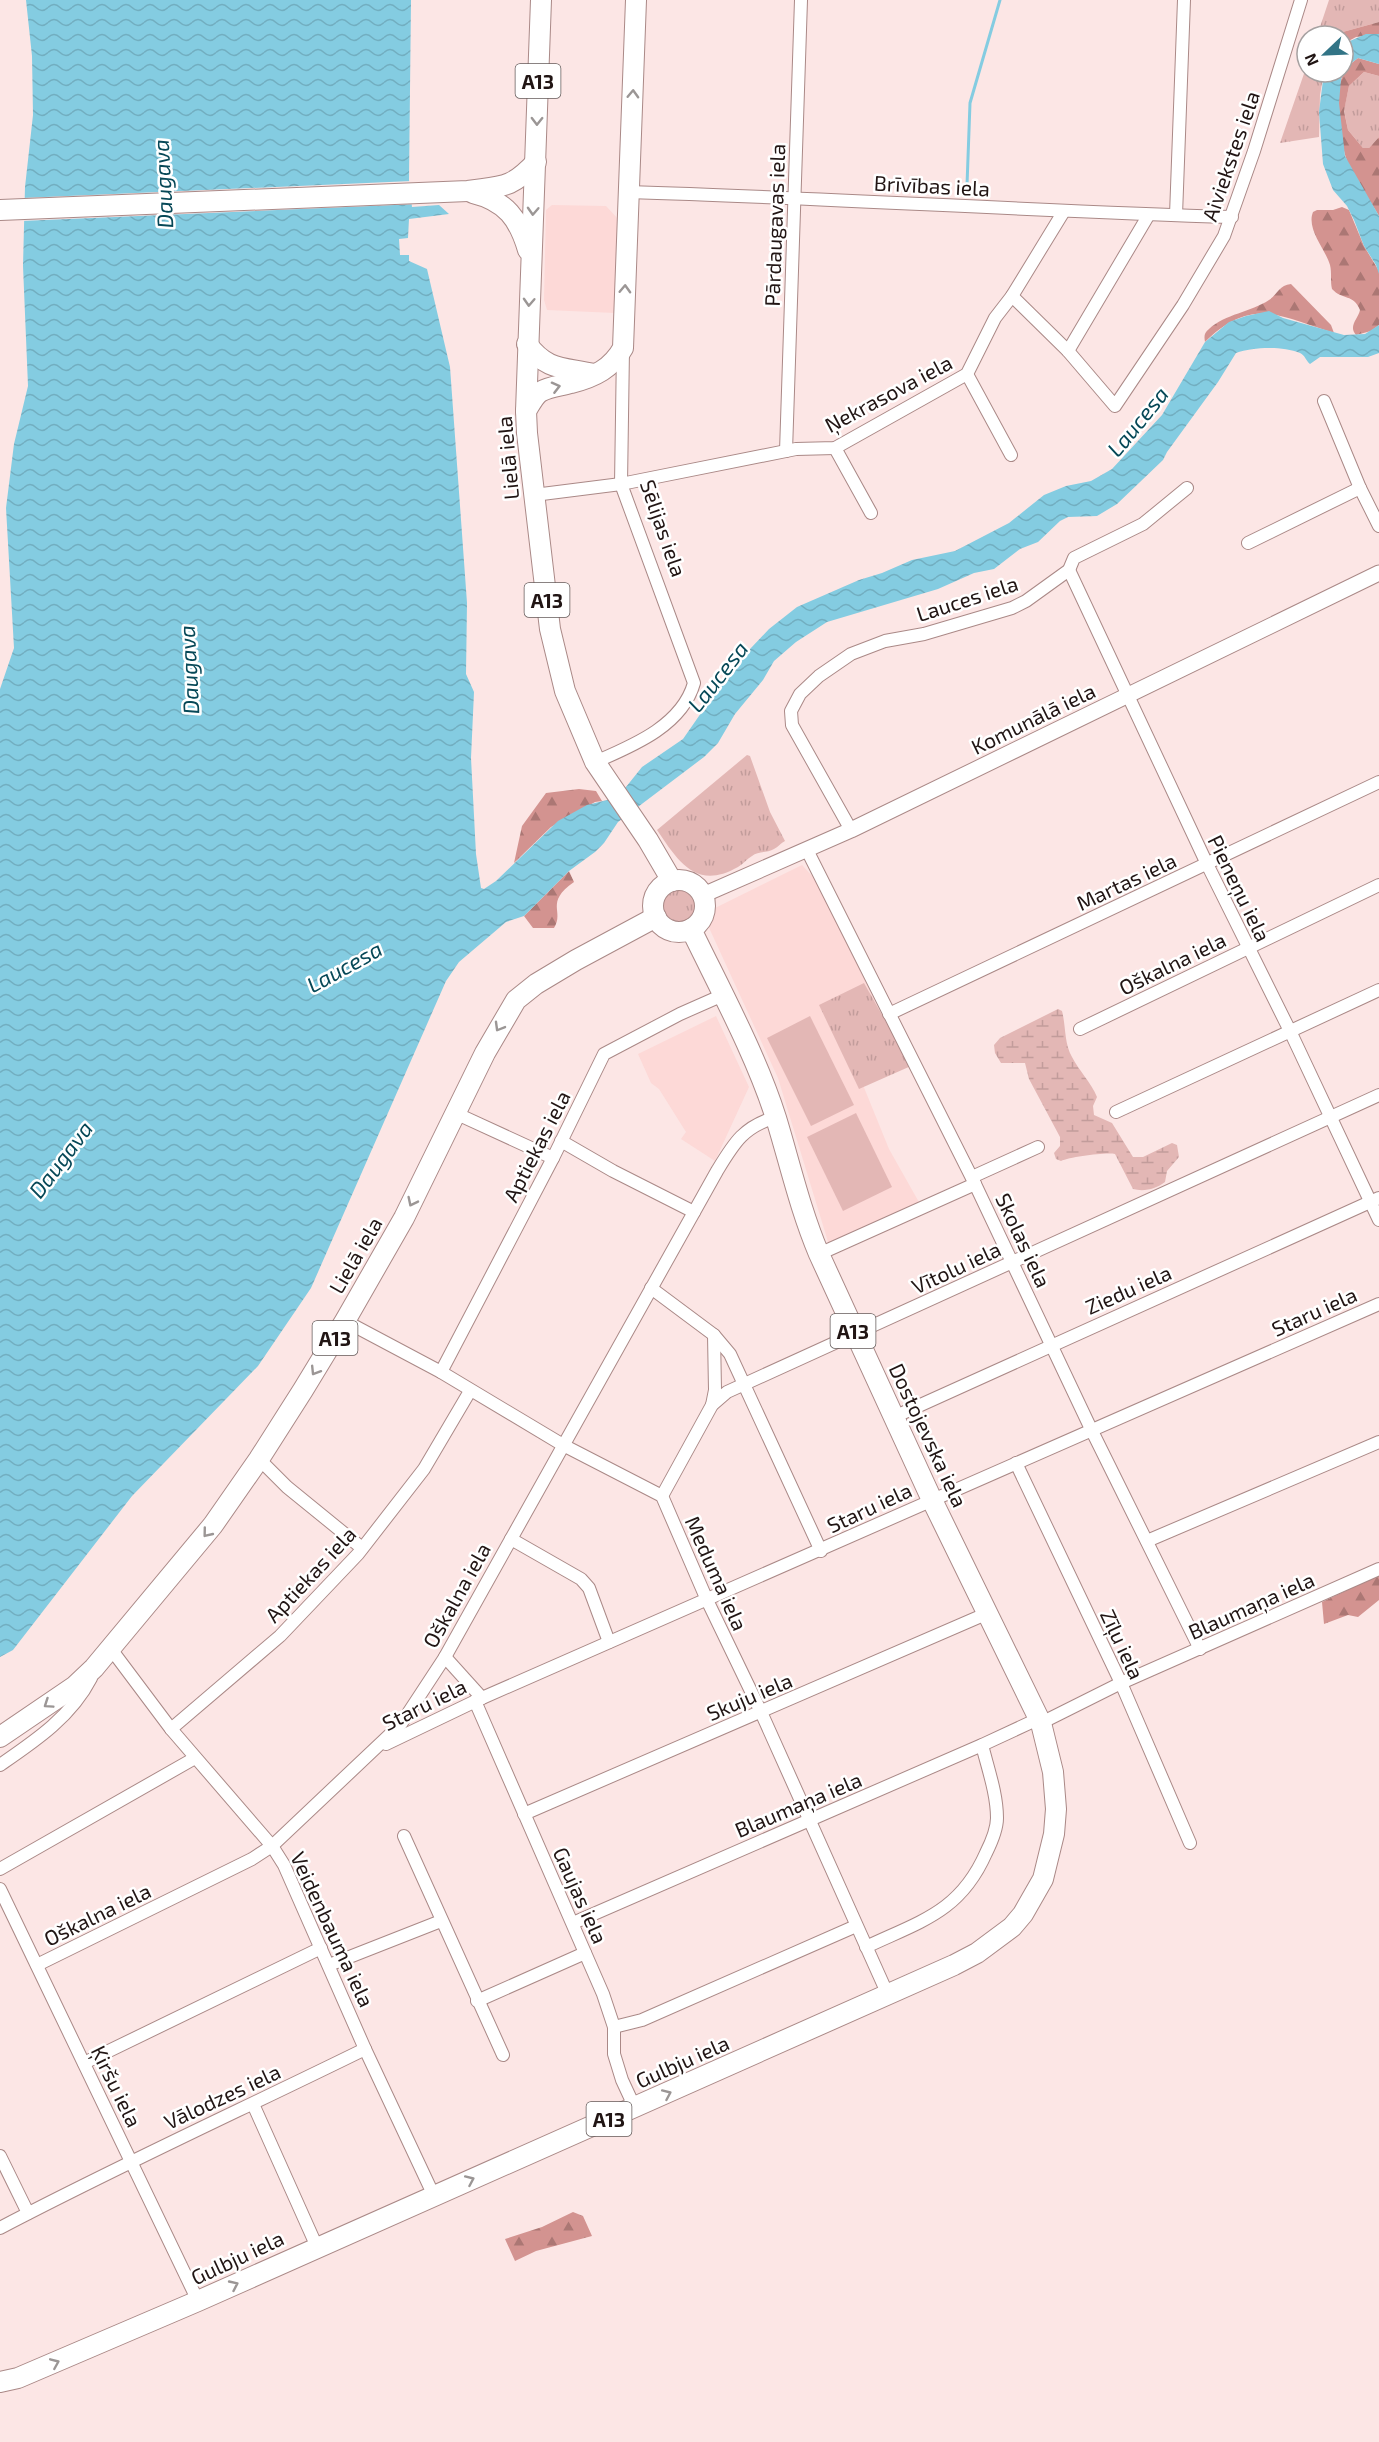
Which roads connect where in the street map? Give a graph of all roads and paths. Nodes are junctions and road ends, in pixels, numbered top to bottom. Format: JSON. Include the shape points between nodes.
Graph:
{"nodes":[{"id":1,"x":542,"y":0,"type":"edge"},
{"id":2,"x":801,"y":0,"type":"edge"},
{"id":3,"x":1184,"y":0,"type":"edge"},
{"id":4,"x":1301,"y":0,"type":"edge"},
{"id":5,"x":634,"y":2,"type":"edge"},
{"id":6,"x":536,"y":162,"type":"junction"},
{"id":7,"x":468,"y":191,"type":"junction"},
{"id":8,"x":629,"y":192,"type":"junction"},
{"id":9,"x":794,"y":197,"type":"junction"},
{"id":10,"x":0,"y":210,"type":"edge"},
{"id":11,"x":1064,"y":211,"type":"junction"},
{"id":12,"x":1176,"y":215,"type":"junction"},
{"id":13,"x":1148,"y":216,"type":"junction"},
{"id":14,"x":1232,"y":217,"type":"junction"},
{"id":15,"x":531,"y":261,"type":"junction"},
{"id":16,"x":1012,"y":296,"type":"junction"},
{"id":17,"x":527,"y":344,"type":"junction"},
{"id":18,"x":623,"y":348,"type":"junction"},
{"id":19,"x":1068,"y":351,"type":"junction"},
{"id":20,"x":594,"y":374,"type":"junction"},
{"id":21,"x":967,"y":374,"type":"junction"},
{"id":22,"x":1324,"y":401,"type":"dead end"},
{"id":23,"x":526,"y":411,"type":"junction"},
{"id":24,"x":835,"y":448,"type":"junction"},
{"id":25,"x":786,"y":451,"type":"junction"},
{"id":26,"x":1011,"y":455,"type":"dead end"},
{"id":27,"x":621,"y":484,"type":"junction"},
{"id":28,"x":1187,"y":488,"type":"dead end"},
{"id":29,"x":1360,"y":488,"type":"junction"},
{"id":30,"x":534,"y":495,"type":"junction"},
{"id":31,"x":871,"y":513,"type":"dead end"},
{"id":32,"x":1379,"y":526,"type":"edge"},
{"id":33,"x":1248,"y":543,"type":"dead end"},
{"id":34,"x":1069,"y":570,"type":"junction"},
{"id":35,"x":1379,"y":573,"type":"edge"},
{"id":36,"x":1128,"y":695,"type":"junction"},
{"id":37,"x":595,"y":762,"type":"junction"},
{"id":38,"x":1379,"y":782,"type":"edge"},
{"id":39,"x":851,"y":830,"type":"junction"},
{"id":40,"x":807,"y":850,"type":"junction"},
{"id":41,"x":1207,"y":864,"type":"junction"},
{"id":42,"x":672,"y":881,"type":"junction"},
{"id":43,"x":1379,"y":885,"type":"edge"},
{"id":44,"x":703,"y":895,"type":"junction"},
{"id":45,"x":656,"y":917,"type":"junction"},
{"id":46,"x":692,"y":929,"type":"junction"},
{"id":47,"x":1247,"y":948,"type":"junction"},
{"id":48,"x":1379,"y":990,"type":"edge"},
{"id":49,"x":723,"y":995,"type":"junction"},
{"id":50,"x":890,"y":1014,"type":"junction"},
{"id":51,"x":1080,"y":1029,"type":"dead end"},
{"id":52,"x":1290,"y":1031,"type":"junction"},
{"id":53,"x":1379,"y":1095,"type":"edge"},
{"id":54,"x":1116,"y":1112,"type":"dead end"},
{"id":55,"x":455,"y":1113,"type":"junction"},
{"id":56,"x":776,"y":1117,"type":"junction"},
{"id":57,"x":1329,"y":1119,"type":"junction"},
{"id":58,"x":561,"y":1141,"type":"junction"},
{"id":59,"x":1038,"y":1147,"type":"dead end"},
{"id":60,"x":553,"y":1158,"type":"junction"},
{"id":61,"x":974,"y":1180,"type":"junction"},
{"id":62,"x":1375,"y":1200,"type":"edge"},
{"id":63,"x":694,"y":1212,"type":"junction"},
{"id":64,"x":1379,"y":1220,"type":"edge"},
{"id":65,"x":819,"y":1254,"type":"junction"},
{"id":66,"x":1013,"y":1262,"type":"junction"},
{"id":67,"x":651,"y":1288,"type":"junction"},
{"id":68,"x":1379,"y":1304,"type":"edge"},
{"id":69,"x":345,"y":1321,"type":"junction"},
{"id":70,"x":714,"y":1335,"type":"junction"},
{"id":71,"x":855,"y":1335,"type":"junction"},
{"id":72,"x":1051,"y":1344,"type":"junction"},
{"id":73,"x":441,"y":1372,"type":"junction"},
{"id":74,"x":745,"y":1383,"type":"junction"},
{"id":75,"x":470,"y":1391,"type":"junction"},
{"id":76,"x":712,"y":1405,"type":"junction"},
{"id":77,"x":894,"y":1417,"type":"junction"},
{"id":78,"x":1091,"y":1429,"type":"junction"},
{"id":79,"x":1379,"y":1442,"type":"edge"},
{"id":80,"x":563,"y":1445,"type":"junction"},
{"id":81,"x":259,"y":1459,"type":"junction"},
{"id":82,"x":1016,"y":1463,"type":"junction"},
{"id":83,"x":662,"y":1496,"type":"junction"},
{"id":84,"x":932,"y":1500,"type":"junction"},
{"id":85,"x":510,"y":1539,"type":"junction"},
{"id":86,"x":1147,"y":1540,"type":"junction"},
{"id":87,"x":362,"y":1548,"type":"junction"},
{"id":88,"x":820,"y":1551,"type":"junction"},
{"id":89,"x":1379,"y":1569,"type":"edge"},
{"id":90,"x":706,"y":1600,"type":"junction"},
{"id":91,"x":988,"y":1613,"type":"junction"},
{"id":92,"x":609,"y":1642,"type":"junction"},
{"id":93,"x":111,"y":1648,"type":"junction"},
{"id":94,"x":1200,"y":1649,"type":"junction"},
{"id":95,"x":445,"y":1657,"type":"junction"},
{"id":96,"x":94,"y":1668,"type":"junction"},
{"id":97,"x":1121,"y":1683,"type":"junction"},
{"id":98,"x":478,"y":1700,"type":"junction"},
{"id":99,"x":761,"y":1712,"type":"junction"},
{"id":100,"x":1039,"y":1721,"type":"junction"},
{"id":101,"x":171,"y":1729,"type":"junction"},
{"id":102,"x":0,"y":1737,"type":"edge"},
{"id":103,"x":982,"y":1746,"type":"junction"},
{"id":104,"x":376,"y":1749,"type":"junction"},
{"id":105,"x":195,"y":1758,"type":"junction"},
{"id":106,"x":0,"y":1765,"type":"edge"},
{"id":107,"x":524,"y":1814,"type":"junction"},
{"id":108,"x":810,"y":1820,"type":"junction"},
{"id":109,"x":404,"y":1836,"type":"dead end"},
{"id":110,"x":1190,"y":1843,"type":"dead end"},
{"id":111,"x":272,"y":1846,"type":"junction"},
{"id":112,"x":0,"y":1869,"type":"edge"},
{"id":113,"x":0,"y":1889,"type":"edge"},
{"id":114,"x":441,"y":1922,"type":"junction"},
{"id":115,"x":573,"y":1923,"type":"junction"},
{"id":116,"x":856,"y":1926,"type":"junction"},
{"id":117,"x":321,"y":1947,"type":"junction"},
{"id":118,"x":866,"y":1947,"type":"junction"},
{"id":119,"x":585,"y":1953,"type":"junction"},
{"id":120,"x":37,"y":1965,"type":"junction"},
{"id":121,"x":329,"y":1965,"type":"junction"},
{"id":122,"x":888,"y":1995,"type":"junction"},
{"id":123,"x":477,"y":2001,"type":"junction"},
{"id":124,"x":614,"y":2028,"type":"junction"},
{"id":125,"x":365,"y":2049,"type":"junction"},
{"id":126,"x":502,"y":2055,"type":"dead end"},
{"id":127,"x":84,"y":2063,"type":"junction"},
{"id":128,"x":253,"y":2104,"type":"junction"},
{"id":129,"x":635,"y":2108,"type":"junction"},
{"id":130,"x":0,"y":2156,"type":"edge"},
{"id":131,"x":133,"y":2161,"type":"junction"},
{"id":132,"x":434,"y":2196,"type":"junction"},
{"id":133,"x":28,"y":2213,"type":"junction"},
{"id":134,"x":0,"y":2228,"type":"edge"},
{"id":135,"x":317,"y":2247,"type":"junction"},
{"id":136,"x":198,"y":2301,"type":"junction"},
{"id":137,"x":0,"y":2382,"type":"edge"}],
"edges":[{"from":1,"to":6,"type":"main road","name":"Lielā iela","number":"A13","one_way":true},
{"from":2,"to":9,"type":"street","name":"Pārdaugavas iela"},
{"from":3,"to":12,"type":"street"},
{"from":4,"to":14,"type":"street","name":"Aiviekstes iela"},
{"from":8,"to":5,"type":"main road","name":"Sēlijas iela","one_way":true},
{"from":6,"to":7,"type":"main road","number":"A13","via":[[509,185]]},
{"from":6,"to":15,"type":"main road","name":"Lielā iela","one_way":true},
{"from":7,"to":10,"type":"main road","number":"A13"},
{"from":7,"to":15,"type":"main road","number":"A13","via":[[504,206],[525,240]]},
{"from":8,"to":9,"type":"street","name":"Brīvības iela"},
{"from":18,"to":8,"type":"main road","name":"Sēlijas iela","one_way":true},
{"from":9,"to":11,"type":"street","name":"Brīvības iela"},
{"from":9,"to":25,"type":"street","name":"Pārdaugavas iela"},
{"from":11,"to":13,"type":"street","name":"Brīvības iela"},
{"from":11,"to":16,"type":"street","name":"Ņekrasova iela"},
{"from":12,"to":13,"type":"street","name":"Brīvības iela"},
{"from":12,"to":14,"type":"street","name":"Brīvības iela"},
{"from":13,"to":19,"type":"street"},
{"from":14,"to":19,"type":"street","name":"Aiviekstes iela","via":[[1183,305],[1115,406]]},
{"from":15,"to":17,"type":"main road","name":"Lielā iela","number":"A13","one_way":true},
{"from":16,"to":19,"type":"street"},
{"from":16,"to":21,"type":"street","name":"Ņekrasova iela","via":[[995,318]]},
{"from":17,"to":20,"type":"main road","via":[[548,365]]},
{"from":17,"to":23,"type":"main road","name":"Lielā iela","number":"A13"},
{"from":18,"to":20,"type":"main road","via":[[615,362]]},
{"from":18,"to":27,"type":"street","name":"Sēlijas iela"},
{"from":23,"to":20,"type":"main road","one_way":true,"via":[[538,393]]},
{"from":21,"to":24,"type":"street","name":"Ņekrasova iela"},
{"from":21,"to":26,"type":"street"},
{"from":22,"to":29,"type":"street"},
{"from":23,"to":30,"type":"main road","name":"Lielā iela","number":"A13"},
{"from":24,"to":25,"type":"street","name":"Ņekrasova iela"},
{"from":24,"to":31,"type":"street"},
{"from":25,"to":27,"type":"street","name":"Ņekrasova iela"},
{"from":27,"to":30,"type":"street","name":"Ņekrasova iela"},
{"from":27,"to":37,"type":"street","name":"Sēlijas iela","via":[[694,683],[686,702],[655,731],[628,749]]},
{"from":28,"to":34,"type":"street","name":"Lauces iela","via":[[1143,524],[1074,558]]},
{"from":29,"to":32,"type":"street"},
{"from":29,"to":33,"type":"street"},
{"from":30,"to":37,"type":"main road","name":"Lielā iela","number":"A13","via":[[558,668]]},
{"from":34,"to":36,"type":"street","name":"Pieneņu iela"},
{"from":34,"to":39,"type":"street","name":"Lauces iela","via":[[1012,608],[924,634],[885,641],[851,654],[800,694],[790,718],[792,725]]},
{"from":35,"to":36,"type":"street","name":"Komunālā iela"},
{"from":36,"to":39,"type":"street","name":"Komunālā iela"},
{"from":36,"to":41,"type":"street","name":"Pieneņu iela"},
{"from":37,"to":42,"type":"main road","name":"Lielā iela","number":"A13"},
{"from":38,"to":41,"type":"street","name":"Martas iela"},
{"from":39,"to":40,"type":"street","name":"Komunālā iela"},
{"from":40,"to":44,"type":"street","name":"Komunālā iela"},
{"from":40,"to":50,"type":"street","name":"Skolas iela"},
{"from":41,"to":47,"type":"street","name":"Pieneņu iela"},
{"from":41,"to":50,"type":"street","name":"Martas iela"},
{"from":42,"to":44,"type":"main road","via":[[687,881]]},
{"from":42,"to":45,"type":"main road","via":[[657,891]]},
{"from":43,"to":47,"type":"street","name":"Oškalna iela"},
{"from":44,"to":46,"type":"main road","via":[[702,918]]},
{"from":45,"to":46,"type":"main road","via":[[667,929]]},
{"from":45,"to":55,"type":"main road","name":"Lielā iela","number":"A13","one_way":true,"via":[[536,984],[516,1000],[498,1027]]},
{"from":46,"to":49,"type":"main road","name":"Dostojevska iela","number":"A13"},
{"from":47,"to":51,"type":"street","name":"Oškalna iela"},
{"from":47,"to":52,"type":"street","name":"Pieneņu iela"},
{"from":48,"to":52,"type":"street"},
{"from":49,"to":56,"type":"main road","name":"Dostojevska iela","number":"A13"},
{"from":49,"to":58,"type":"street","name":"Aptiekas iela","via":[[604,1054]]},
{"from":50,"to":61,"type":"street","name":"Skolas iela"},
{"from":52,"to":54,"type":"street"},
{"from":52,"to":57,"type":"street","name":"Pieneņu iela"},
{"from":53,"to":57,"type":"street","name":"Vītolu iela"},
{"from":55,"to":60,"type":"street"},
{"from":55,"to":69,"type":"main road","name":"Lielā iela","number":"A13","one_way":true,"via":[[404,1218]]},
{"from":56,"to":63,"type":"street","name":"Oškalna iela","via":[[745,1131]]},
{"from":56,"to":65,"type":"main road","name":"Dostojevska iela","number":"A13","via":[[803,1217]]},
{"from":57,"to":62,"type":"street","name":"Pieneņu iela"},
{"from":57,"to":66,"type":"street","name":"Vītolu iela"},
{"from":58,"to":60,"type":"street","name":"Aptiekas iela"},
{"from":58,"to":63,"type":"street"},
{"from":59,"to":61,"type":"street"},
{"from":60,"to":73,"type":"street","name":"Aptiekas iela"},
{"from":61,"to":65,"type":"street"},
{"from":61,"to":66,"type":"street","name":"Skolas iela"},
{"from":62,"to":64,"type":"street","name":"Pieneņu iela"},
{"from":62,"to":72,"type":"street","name":"Ziedu iela"},
{"from":63,"to":67,"type":"street","name":"Oškalna iela"},
{"from":65,"to":71,"type":"main road","name":"Dostojevska iela","number":"A13"},
{"from":66,"to":71,"type":"street","name":"Vītolu iela"},
{"from":66,"to":72,"type":"street","name":"Skolas iela"},
{"from":67,"to":70,"type":"street"},
{"from":67,"to":80,"type":"street","name":"Oškalna iela"},
{"from":68,"to":78,"type":"street","name":"Staru iela"},
{"from":69,"to":73,"type":"street"},
{"from":69,"to":81,"type":"main road","name":"Lielā iela","number":"A13","one_way":true},
{"from":70,"to":74,"type":"street","via":[[730,1354]]},
{"from":70,"to":76,"type":"street"},
{"from":71,"to":74,"type":"street","name":"Vītolu iela"},
{"from":71,"to":77,"type":"main road","name":"Dostojevska iela","number":"A13"},
{"from":72,"to":77,"type":"street","name":"Ziedu iela"},
{"from":72,"to":78,"type":"street","name":"Skolas iela"},
{"from":73,"to":75,"type":"street"},
{"from":74,"to":76,"type":"street","name":"Vītolu iela"},
{"from":74,"to":88,"type":"street"},
{"from":75,"to":80,"type":"street"},
{"from":75,"to":87,"type":"street","name":"Aptiekas iela","via":[[424,1469]]},
{"from":76,"to":83,"type":"street","name":"Vītolu iela"},
{"from":77,"to":84,"type":"main road","name":"Dostojevska iela","number":"A13"},
{"from":78,"to":82,"type":"street","name":"Staru iela"},
{"from":78,"to":86,"type":"street","name":"Skolas iela"},
{"from":79,"to":86,"type":"street"},
{"from":80,"to":83,"type":"street"},
{"from":80,"to":85,"type":"street","name":"Oškalna iela"},
{"from":81,"to":87,"type":"street"},
{"from":81,"to":93,"type":"main road","name":"Lielā iela","number":"A13","one_way":true,"via":[[213,1526]]},
{"from":82,"to":84,"type":"street","name":"Staru iela"},
{"from":82,"to":97,"type":"street","name":"Zīļu iela"},
{"from":83,"to":90,"type":"street","name":"Meduma iela"},
{"from":84,"to":88,"type":"street","name":"Staru iela"},
{"from":84,"to":91,"type":"main road","name":"Dostojevska iela","number":"A13"},
{"from":85,"to":92,"type":"street","via":[[581,1579],[589,1588]]},
{"from":85,"to":95,"type":"street","name":"Oškalna iela"},
{"from":86,"to":94,"type":"street","name":"Skolas iela"},
{"from":87,"to":101,"type":"street","name":"Aptiekas iela","via":[[280,1636]]},
{"from":88,"to":90,"type":"street","name":"Staru iela"},
{"from":89,"to":94,"type":"street","name":"Blaumaņa iela"},
{"from":90,"to":92,"type":"street","name":"Staru iela"},
{"from":90,"to":99,"type":"street","name":"Meduma iela"},
{"from":91,"to":99,"type":"street","name":"Skuju iela"},
{"from":91,"to":100,"type":"main road","name":"Dostojevska iela","number":"A13"},
{"from":92,"to":98,"type":"street","name":"Staru iela"},
{"from":93,"to":96,"type":"main road","name":"Lielā iela","number":"A13"},
{"from":93,"to":101,"type":"street","name":"Veidenbauma iela"},
{"from":94,"to":97,"type":"street","name":"Blaumaņa iela"},
{"from":95,"to":98,"type":"street","name":"Gaujas iela"},
{"from":95,"to":104,"type":"street","name":"Oškalna iela","via":[[412,1708]]},
{"from":96,"to":102,"type":"main road","name":"Lielā iela","number":"A13","one_way":true,"via":[[75,1686]]},
{"from":96,"to":106,"type":"street","via":[[85,1689],[68,1711]]},
{"from":97,"to":100,"type":"street","name":"Blaumaņa iela"},
{"from":97,"to":110,"type":"street","name":"Zīļu iela"},
{"from":98,"to":104,"type":"street","name":"Staru iela"},
{"from":98,"to":107,"type":"street","name":"Gaujas iela"},
{"from":99,"to":107,"type":"street","name":"Skuju iela"},
{"from":99,"to":108,"type":"street","name":"Meduma iela"},
{"from":100,"to":103,"type":"street","name":"Blaumaņa iela"},
{"from":100,"to":122,"type":"main road","name":"Gulbju iela","number":"A13","via":[[1053,1772],[1056,1809],[1043,1879],[1023,1914],[999,1938],[977,1953]]},
{"from":101,"to":105,"type":"street","name":"Veidenbauma iela"},
{"from":103,"to":108,"type":"street","name":"Blaumaņa iela"},
{"from":103,"to":118,"type":"street","via":[[997,1820],[978,1873],[968,1888],[941,1912]]},
{"from":104,"to":111,"type":"street","name":"Oškalna iela"},
{"from":105,"to":111,"type":"street","name":"Veidenbauma iela"},
{"from":105,"to":112,"type":"street"},
{"from":107,"to":115,"type":"street","name":"Gaujas iela"},
{"from":108,"to":115,"type":"street","name":"Blaumaņa iela"},
{"from":108,"to":116,"type":"street","name":"Meduma iela"},
{"from":109,"to":114,"type":"street"},
{"from":111,"to":117,"type":"street","name":"Veidenbauma iela"},
{"from":111,"to":120,"type":"street","name":"Oškalna iela"},
{"from":113,"to":120,"type":"street","name":"Ķiršu iela"},
{"from":114,"to":121,"type":"street"},
{"from":114,"to":123,"type":"street"},
{"from":115,"to":119,"type":"street","name":"Gaujas iela"},
{"from":116,"to":118,"type":"street","name":"Meduma iela"},
{"from":116,"to":124,"type":"street","via":[[642,2020]]},
{"from":117,"to":121,"type":"street","name":"Veidenbauma iela"},
{"from":117,"to":127,"type":"street"},
{"from":118,"to":122,"type":"street","name":"Meduma iela"},
{"from":119,"to":123,"type":"street"},
{"from":119,"to":124,"type":"street","name":"Gaujas iela"},
{"from":120,"to":127,"type":"street","name":"Ķiršu iela"},
{"from":121,"to":125,"type":"street","name":"Veidenbauma iela"},
{"from":129,"to":122,"type":"main road","name":"Gulbju iela","number":"A13","one_way":true},
{"from":123,"to":126,"type":"street"},
{"from":124,"to":129,"type":"street","name":"Gaujas iela","via":[[614,2054]]},
{"from":125,"to":128,"type":"street","name":"Vālodzes iela"},
{"from":125,"to":132,"type":"street","name":"Veidenbauma iela"},
{"from":127,"to":131,"type":"street","name":"Ķiršu iela"},
{"from":128,"to":131,"type":"street","name":"Vālodzes iela"},
{"from":128,"to":135,"type":"street"},
{"from":132,"to":129,"type":"main road","name":"Gulbju iela","number":"A13","one_way":true},
{"from":130,"to":133,"type":"street"},
{"from":131,"to":133,"type":"street","name":"Vālodzes iela"},
{"from":131,"to":136,"type":"street","name":"Ķiršu iela"},
{"from":132,"to":135,"type":"main road","name":"Gulbju iela","number":"A13"},
{"from":133,"to":134,"type":"street","name":"Vālodzes iela"},
{"from":136,"to":135,"type":"main road","name":"Gulbju iela","number":"A13","one_way":true},
{"from":137,"to":136,"type":"main road","name":"Gulbju iela","number":"A13","one_way":true,"via":[[18,2378]]}]}
